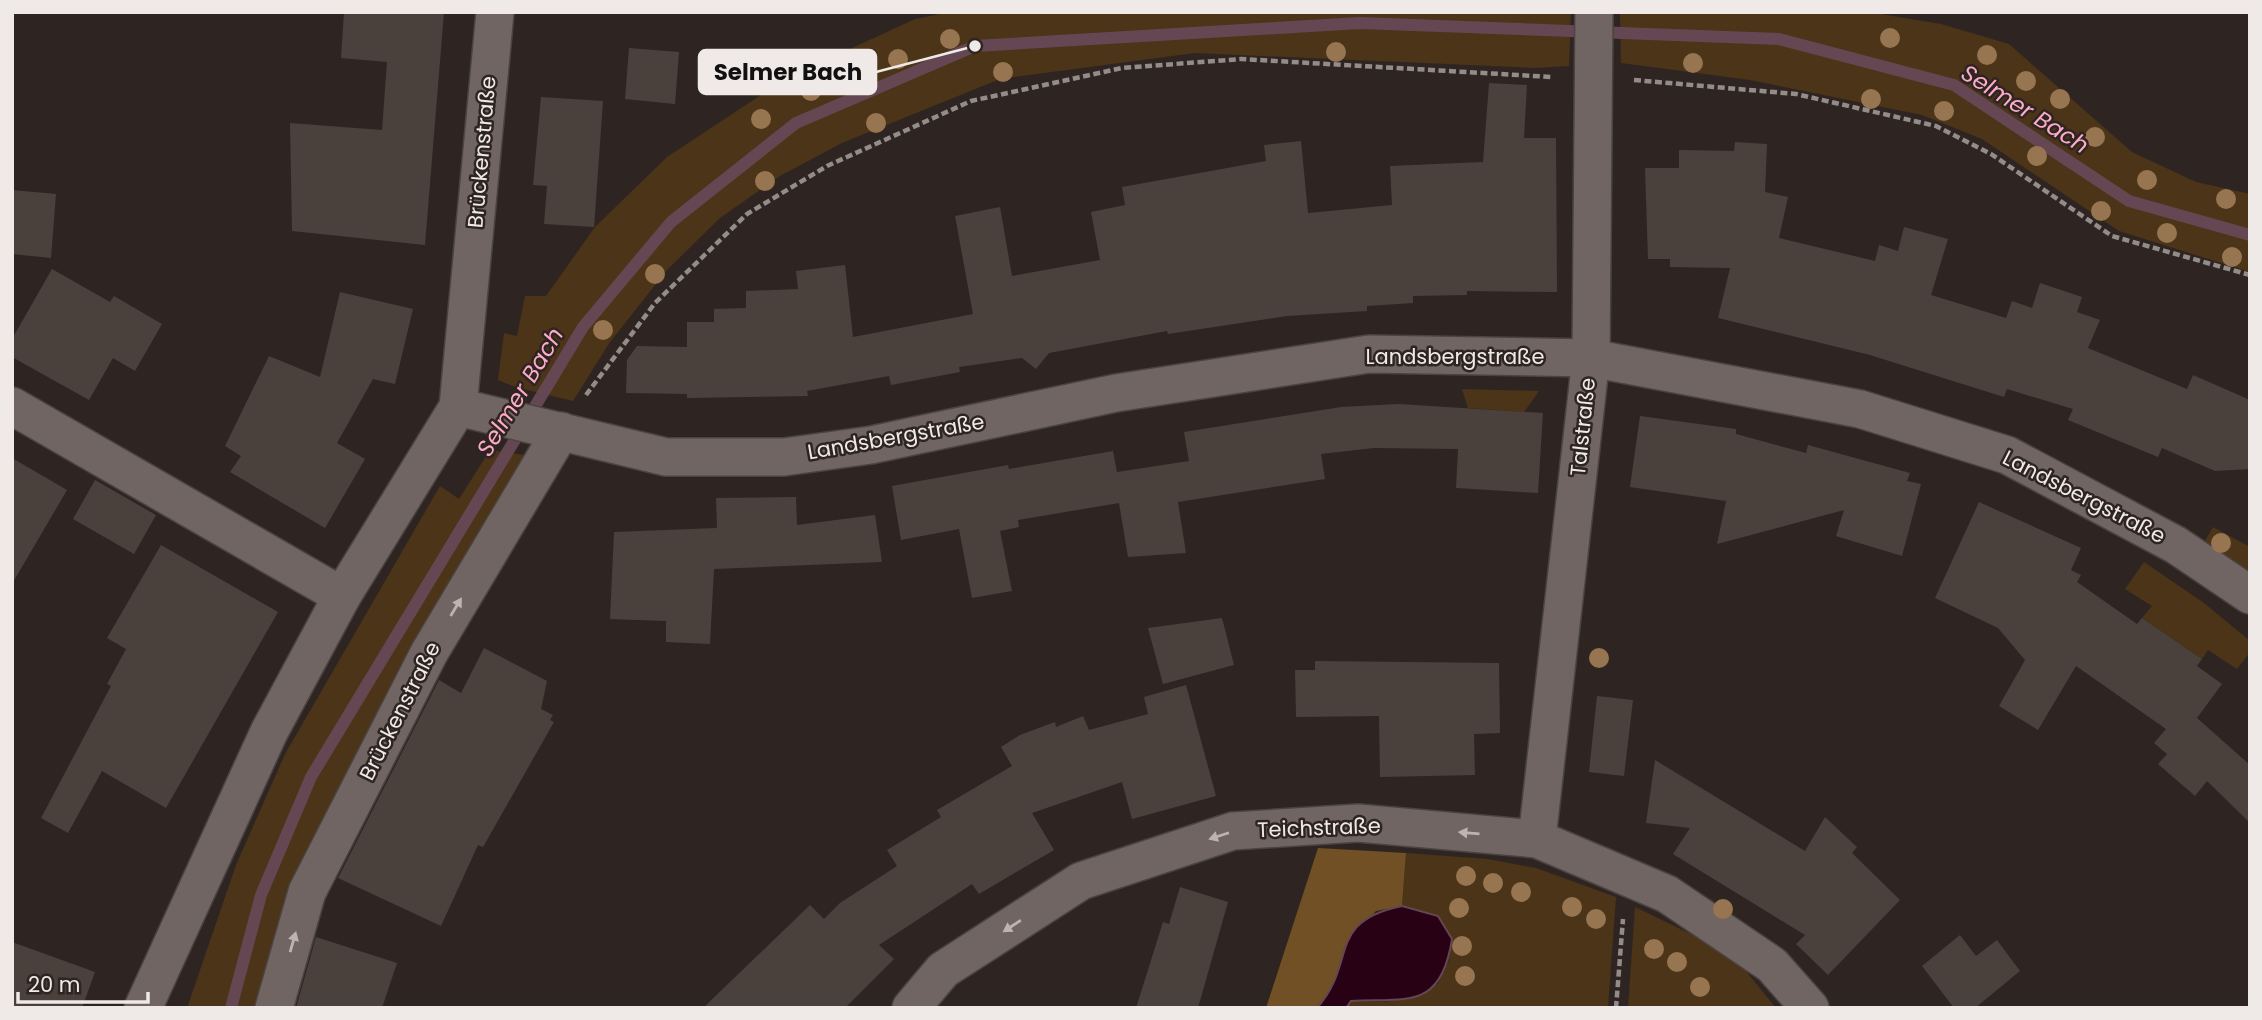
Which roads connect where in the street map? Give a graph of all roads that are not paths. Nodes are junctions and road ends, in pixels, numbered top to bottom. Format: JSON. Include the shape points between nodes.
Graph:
{"nodes":[{"id":1,"x":495,"y":12,"type":"edge"},
{"id":2,"x":1594,"y":12,"type":"edge"},
{"id":3,"x":1591,"y":358,"type":"junction"},
{"id":4,"x":12,"y":406,"type":"edge"},
{"id":5,"x":472,"y":411,"type":"junction"},
{"id":6,"x":549,"y":429,"type":"junction"},
{"id":7,"x":2250,"y":595,"type":"edge"},
{"id":8,"x":342,"y":596,"type":"junction"},
{"id":9,"x":1537,"y":839,"type":"junction"},
{"id":10,"x":143,"y":1008,"type":"edge"},
{"id":11,"x":274,"y":1008,"type":"edge"},
{"id":12,"x":911,"y":1008,"type":"edge"},
{"id":13,"x":1810,"y":1008,"type":"edge"}],
"edges":[{"from":1,"to":5,"type":"street","name":"Brückenstraße"},
{"from":2,"to":3,"type":"street","name":"Talstraße"},
{"from":3,"to":6,"type":"street","name":"Landsbergstraße","via":[[1369,354],[1116,393],[871,445],[784,457],[666,457]]},
{"from":3,"to":7,"type":"street","name":"Landsbergstraße","via":[[1860,409],[2007,454],[2176,545]]},
{"from":3,"to":9,"type":"street","name":"Talstraße"},
{"from":4,"to":8,"type":"street"},
{"from":5,"to":6,"type":"street","name":"Landsbergstraße"},
{"from":5,"to":8,"type":"street","name":"Brückenstraße"},
{"from":11,"to":6,"type":"street","name":"Brückenstraße","one_way":true,"via":[[313,880]]},
{"from":8,"to":10,"type":"street","name":"Brückenstraße","via":[[269,732]]},
{"from":9,"to":12,"type":"street","name":"Teichstraße","one_way":true,"via":[[1358,823],[1233,831],[1081,881],[943,970]]},
{"from":9,"to":13,"type":"street","name":"Teichstraße","via":[[1667,894],[1772,965]]}]}
